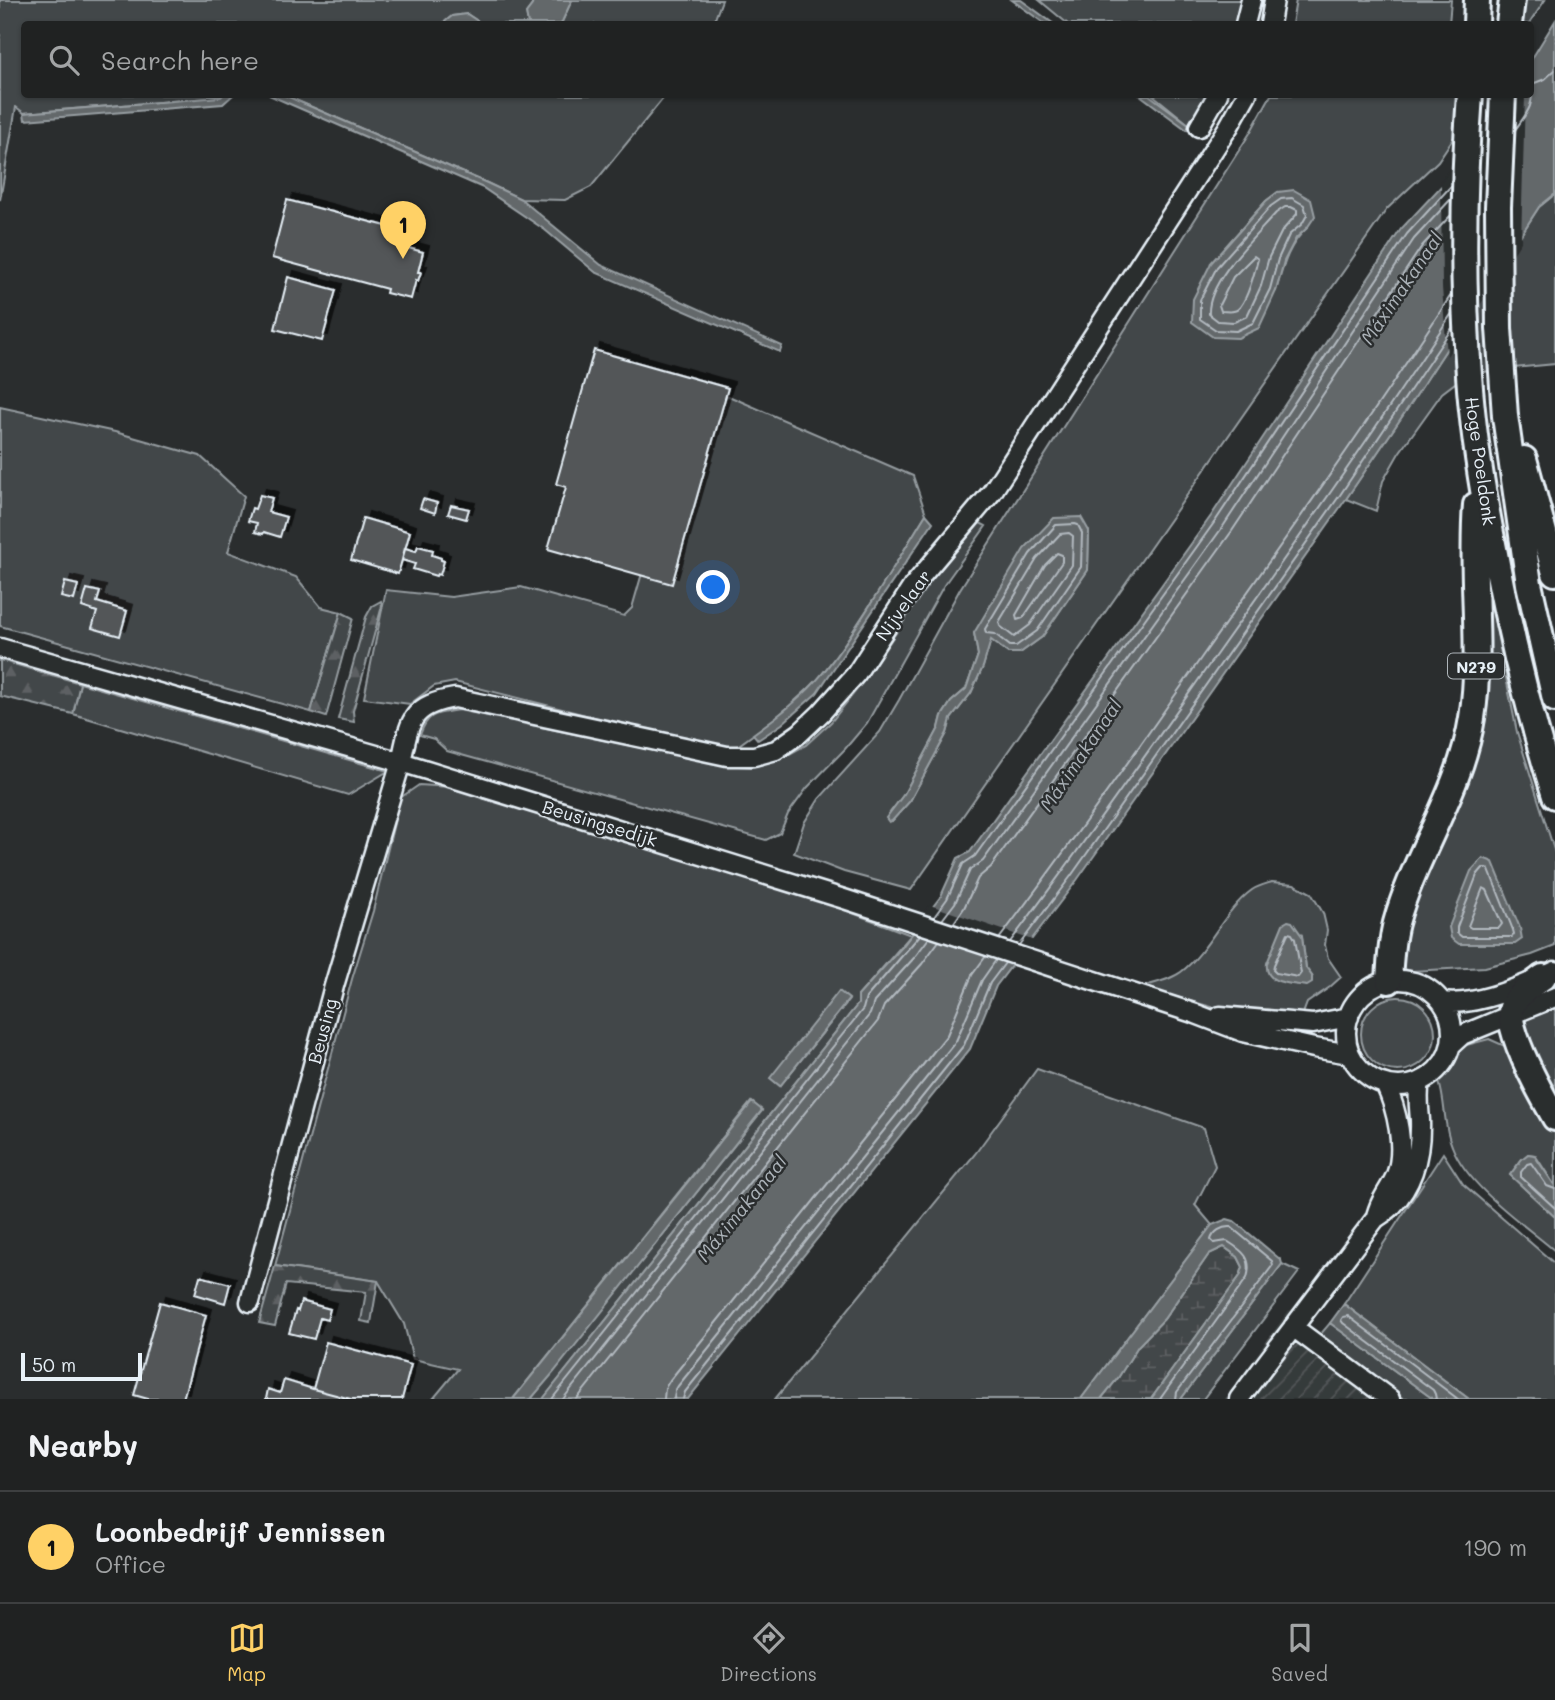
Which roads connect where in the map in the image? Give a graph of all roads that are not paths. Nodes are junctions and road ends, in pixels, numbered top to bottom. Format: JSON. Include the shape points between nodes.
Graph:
{"nodes":[{"id":1,"x":1251,"y":0,"type":"edge"},
{"id":2,"x":1274,"y":0,"type":"edge"},
{"id":3,"x":1478,"y":0,"type":"edge"},
{"id":4,"x":1511,"y":0,"type":"edge"},
{"id":5,"x":1246,"y":21,"type":"edge"},
{"id":6,"x":1270,"y":21,"type":"edge"},
{"id":7,"x":1476,"y":21,"type":"edge"},
{"id":8,"x":1509,"y":21,"type":"edge"},
{"id":9,"x":1216,"y":98,"type":"edge"},
{"id":10,"x":1245,"y":98,"type":"edge"},
{"id":11,"x":1503,"y":98,"type":"edge"},
{"id":12,"x":1469,"y":106,"type":"edge"},
{"id":13,"x":1199,"y":127,"type":"dead end"},
{"id":14,"x":1505,"y":416,"type":"junction"},
{"id":15,"x":1479,"y":466,"type":"junction"},
{"id":16,"x":1555,"y":573,"type":"edge"},
{"id":17,"x":0,"y":648,"type":"edge"},
{"id":18,"x":1555,"y":699,"type":"edge"},
{"id":19,"x":401,"y":762,"type":"junction"},
{"id":20,"x":1555,"y":796,"type":"edge"},
{"id":21,"x":1389,"y":981,"type":"junction"},
{"id":22,"x":1551,"y":982,"type":"edge"},
{"id":23,"x":1442,"y":1002,"type":"junction"},
{"id":24,"x":1196,"y":1014,"type":"junction"},
{"id":25,"x":1509,"y":1016,"type":"junction"},
{"id":26,"x":1349,"y":1017,"type":"junction"},
{"id":27,"x":1451,"y":1045,"type":"junction"},
{"id":28,"x":1350,"y":1054,"type":"junction"},
{"id":29,"x":1420,"y":1082,"type":"junction"},
{"id":30,"x":1385,"y":1084,"type":"junction"},
{"id":31,"x":1555,"y":1118,"type":"edge"},
{"id":32,"x":1375,"y":1219,"type":"junction"},
{"id":33,"x":250,"y":1302,"type":"dead end"},
{"id":34,"x":1293,"y":1327,"type":"junction"},
{"id":35,"x":1239,"y":1399,"type":"edge"},
{"id":36,"x":1390,"y":1399,"type":"edge"}],
"edges":[{"from":1,"to":5,"type":"street"},
{"from":2,"to":6,"type":"street"},
{"from":3,"to":7,"type":"highway"},
{"from":4,"to":8,"type":"highway"},
{"from":9,"to":13,"type":"street"},
{"from":10,"to":19,"type":"street","name":"Nijvelaar","via":[[992,492],[913,586],[856,674],[800,733],[776,750],[727,756],[455,698],[436,701],[416,713]]},
{"from":11,"to":14,"type":"highway","name":"Hoge Poeldonk","via":[[1498,207]]},
{"from":12,"to":15,"type":"highway","name":"Hoge Poeldonk","number":"N279","via":[[1464,256],[1469,376]]},
{"from":14,"to":16,"type":"highway","via":[[1522,454]]},
{"from":14,"to":18,"type":"highway","name":"Hoge Poeldonk","via":[[1529,584]]},
{"from":15,"to":20,"type":"highway","name":"Hoge Poeldonk","number":"N279","via":[[1511,634]]},
{"from":15,"to":21,"type":"highway","number":"N279","via":[[1472,719],[1442,815],[1396,925]]},
{"from":17,"to":19,"type":"street","name":"Beusingsedijk"},
{"from":19,"to":24,"type":"street","name":"Beusingsedijk"},
{"from":19,"to":33,"type":"street","name":"Beusing","via":[[334,986]]},
{"from":21,"to":23,"type":"street","via":[[1418,984]]},
{"from":21,"to":26,"type":"street","via":[[1364,993]]},
{"from":22,"to":23,"type":"street","via":[[1468,1003]]},
{"from":22,"to":25,"type":"highway","via":[[1529,987]]},
{"from":23,"to":27,"type":"street","via":[[1449,1015]]},
{"from":24,"to":26,"type":"street","name":"Beusingsedijk","via":[[1313,1024]]},
{"from":24,"to":28,"type":"street","name":"Beusingsedijk","via":[[1243,1032]]},
{"from":25,"to":27,"type":"street","via":[[1462,1035]]},
{"from":25,"to":31,"type":"highway","via":[[1517,1044]]},
{"from":26,"to":28,"type":"street"},
{"from":27,"to":29,"type":"street","via":[[1445,1060]]},
{"from":28,"to":30,"type":"street","via":[[1361,1069]]},
{"from":29,"to":30,"type":"street"},
{"from":29,"to":32,"type":"street","via":[[1418,1160],[1392,1207]]},
{"from":30,"to":32,"type":"street","via":[[1398,1122],[1401,1158]]},
{"from":32,"to":34,"type":"street"},
{"from":34,"to":35,"type":"street"},
{"from":34,"to":36,"type":"street"}]}
